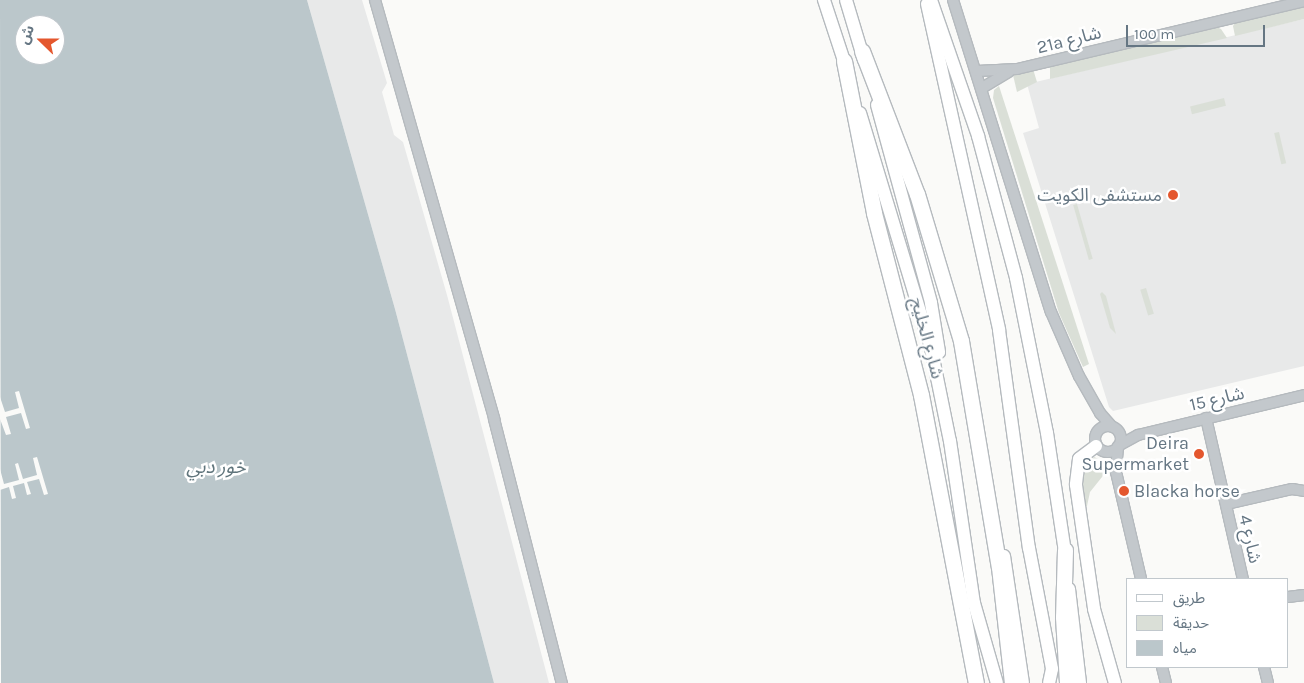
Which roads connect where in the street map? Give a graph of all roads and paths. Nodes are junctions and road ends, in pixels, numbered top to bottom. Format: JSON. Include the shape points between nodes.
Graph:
{"nodes":[{"id":1,"x":375,"y":0,"type":"edge"},
{"id":2,"x":824,"y":0,"type":"edge"},
{"id":3,"x":846,"y":0,"type":"edge"},
{"id":4,"x":926,"y":0,"type":"edge"},
{"id":5,"x":931,"y":0,"type":"edge"},
{"id":6,"x":953,"y":0,"type":"edge"},
{"id":7,"x":1304,"y":0,"type":"edge"},
{"id":8,"x":862,"y":51,"type":"junction"},
{"id":9,"x":844,"y":61,"type":"junction"},
{"id":10,"x":1016,"y":69,"type":"junction"},
{"id":11,"x":977,"y":71,"type":"junction"},
{"id":12,"x":982,"y":88,"type":"junction"},
{"id":13,"x":940,"y":389,"type":"junction"},
{"id":14,"x":1304,"y":395,"type":"edge"},
{"id":15,"x":1096,"y":407,"type":"junction"},
{"id":16,"x":1206,"y":418,"type":"junction"},
{"id":17,"x":1115,"y":429,"type":"junction"},
{"id":18,"x":1138,"y":435,"type":"junction"},
{"id":19,"x":1098,"y":442,"type":"junction"},
{"id":20,"x":1118,"y":447,"type":"junction"},
{"id":21,"x":1116,"y":472,"type":"junction"},
{"id":22,"x":987,"y":491,"type":"junction"},
{"id":23,"x":1304,"y":491,"type":"edge"},
{"id":24,"x":1226,"y":504,"type":"junction"},
{"id":25,"x":1065,"y":550,"type":"junction"},
{"id":26,"x":1141,"y":578,"type":"edge"},
{"id":27,"x":1243,"y":578,"type":"edge"},
{"id":28,"x":1304,"y":595,"type":"edge"},
{"id":29,"x":1289,"y":597,"type":"edge"},
{"id":30,"x":1162,"y":668,"type":"edge"},
{"id":31,"x":1264,"y":668,"type":"edge"},
{"id":32,"x":562,"y":683,"type":"edge"},
{"id":33,"x":976,"y":683,"type":"edge"},
{"id":34,"x":997,"y":683,"type":"edge"},
{"id":35,"x":1012,"y":683,"type":"edge"},
{"id":36,"x":1023,"y":683,"type":"edge"},
{"id":37,"x":1049,"y":683,"type":"edge"},
{"id":38,"x":1067,"y":683,"type":"edge"},
{"id":39,"x":1080,"y":683,"type":"edge"},
{"id":40,"x":1115,"y":683,"type":"edge"},
{"id":41,"x":1166,"y":683,"type":"edge"},
{"id":42,"x":1268,"y":683,"type":"edge"}],
"edges":[{"from":1,"to":32,"type":"street","via":[[496,428]]},
{"from":2,"to":9,"type":"main road","name":"شارع الخليج"},
{"from":3,"to":8,"type":"main road"},
{"from":4,"to":37,"type":"main road","via":[[999,330],[1029,548],[1052,669]]},
{"from":5,"to":25,"type":"main road","via":[[978,136],[1014,269],[1044,414]]},
{"from":6,"to":11,"type":"street"},
{"from":7,"to":10,"type":"street","name":"21a شارع"},
{"from":8,"to":13,"type":"main road","via":[[931,303],[938,342]]},
{"from":8,"to":22,"type":"highway","via":[[904,158],[947,286],[968,378]]},
{"from":9,"to":13,"type":"main road","name":"شارع الخليج","via":[[922,313]]},
{"from":9,"to":33,"type":"highway","via":[[874,213],[921,395]]},
{"from":10,"to":11,"type":"street","name":"21a شارع"},
{"from":10,"to":12,"type":"street","name":"21a شارع"},
{"from":11,"to":12,"type":"street"},
{"from":12,"to":15,"type":"street","via":[[1051,312],[1068,355]]},
{"from":13,"to":34,"type":"main road","name":"شارع الخليج","via":[[974,603]]},
{"from":14,"to":16,"type":"street","name":"شارع 15"},
{"from":15,"to":17,"type":"street"},
{"from":15,"to":19,"type":"street"},
{"from":16,"to":18,"type":"street","name":"شارع 15"},
{"from":16,"to":24,"type":"street","name":"شارع 4"},
{"from":17,"to":18,"type":"street","name":"شارع 15"},
{"from":17,"to":19,"type":"street","via":[[1104,426]]},
{"from":17,"to":20,"type":"street"},
{"from":18,"to":20,"type":"street","name":"شارع 15"},
{"from":19,"to":20,"type":"street","name":"شارع 15","via":[[1111,452]]},
{"from":19,"to":21,"type":"street"},
{"from":19,"to":40,"type":"main road","via":[[1079,459],[1076,485],[1094,609]]},
{"from":20,"to":21,"type":"street"},
{"from":21,"to":26,"type":"street"},
{"from":22,"to":35,"type":"highway"},
{"from":22,"to":36,"type":"main road","via":[[1000,532]]},
{"from":23,"to":24,"type":"street","via":[[1292,489]]},
{"from":24,"to":27,"type":"street","name":"شارع 4"},
{"from":25,"to":38,"type":"highway","via":[[1063,617]]},
{"from":25,"to":39,"type":"main road"},
{"from":28,"to":29,"type":"street"},
{"from":30,"to":41,"type":"street"},
{"from":31,"to":42,"type":"street"}]}
